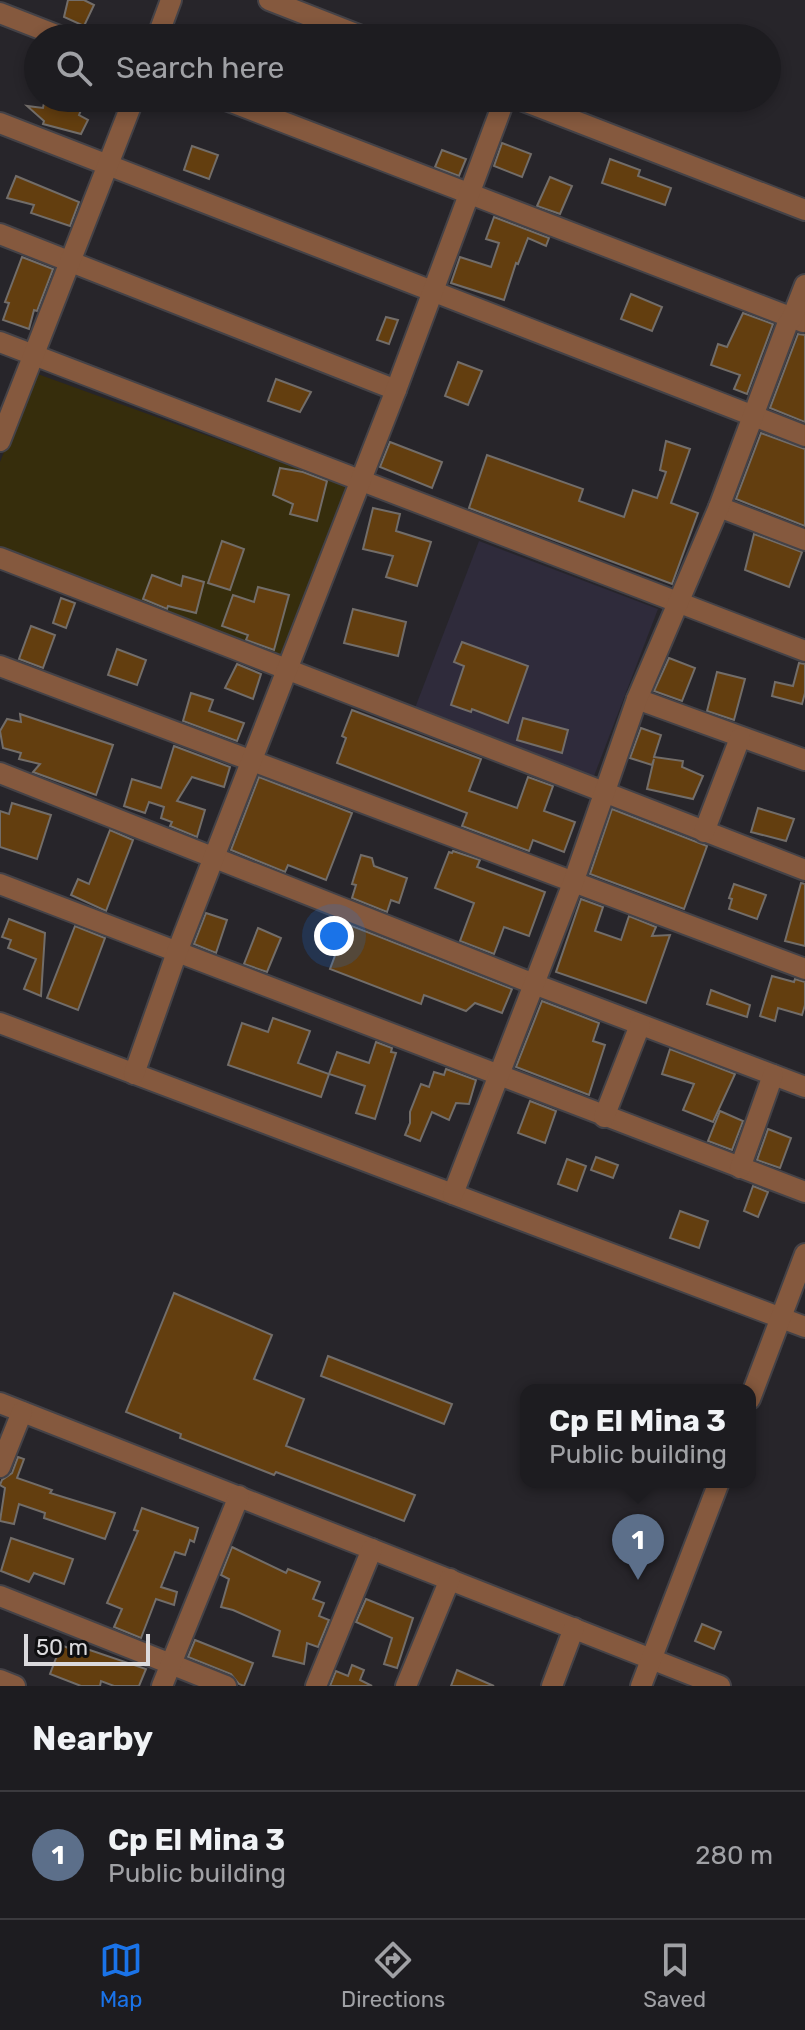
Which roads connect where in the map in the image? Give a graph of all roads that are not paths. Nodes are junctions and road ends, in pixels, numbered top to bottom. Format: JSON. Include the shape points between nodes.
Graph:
{"nodes":[{"id":1,"x":171,"y":0,"type":"edge"},
{"id":2,"x":269,"y":0,"type":"edge"},
{"id":3,"x":0,"y":13,"type":"edge"},
{"id":4,"x":28,"y":24,"type":"edge"},
{"id":5,"x":162,"y":24,"type":"edge"},
{"id":6,"x":330,"y":24,"type":"edge"},
{"id":7,"x":129,"y":112,"type":"edge"},
{"id":8,"x":258,"y":112,"type":"edge"},
{"id":9,"x":499,"y":112,"type":"edge"},
{"id":10,"x":552,"y":112,"type":"edge"},
{"id":11,"x":0,"y":123,"type":"edge"},
{"id":12,"x":110,"y":165,"type":"junction"},
{"id":13,"x":468,"y":192,"type":"junction"},
{"id":14,"x":805,"y":210,"type":"edge"},
{"id":15,"x":0,"y":234,"type":"edge"},
{"id":16,"x":71,"y":262,"type":"junction"},
{"id":17,"x":805,"y":285,"type":"edge"},
{"id":18,"x":432,"y":291,"type":"junction"},
{"id":19,"x":799,"y":320,"type":"edge"},
{"id":20,"x":0,"y":342,"type":"edge"},
{"id":21,"x":34,"y":355,"type":"junction"},
{"id":22,"x":396,"y":390,"type":"junction"},
{"id":23,"x":754,"y":417,"type":"junction"},
{"id":24,"x":805,"y":436,"type":"edge"},
{"id":25,"x":0,"y":441,"type":"edge"},
{"id":26,"x":360,"y":481,"type":"junction"},
{"id":27,"x":719,"y":507,"type":"junction"},
{"id":28,"x":805,"y":540,"type":"edge"},
{"id":29,"x":0,"y":558,"type":"edge"},
{"id":30,"x":678,"y":603,"type":"junction"},
{"id":31,"x":805,"y":651,"type":"edge"},
{"id":32,"x":0,"y":666,"type":"edge"},
{"id":33,"x":288,"y":670,"type":"junction"},
{"id":34,"x":637,"y":699,"type":"junction"},
{"id":35,"x":740,"y":738,"type":"junction"},
{"id":36,"x":253,"y":760,"type":"junction"},
{"id":37,"x":805,"y":760,"type":"edge"},
{"id":38,"x":0,"y":773,"type":"edge"},
{"id":39,"x":604,"y":794,"type":"junction"},
{"id":40,"x":704,"y":832,"type":"junction"},
{"id":41,"x":214,"y":857,"type":"junction"},
{"id":42,"x":805,"y":870,"type":"edge"},
{"id":43,"x":573,"y":883,"type":"junction"},
{"id":44,"x":0,"y":884,"type":"edge"},
{"id":45,"x":177,"y":952,"type":"junction"},
{"id":46,"x":805,"y":969,"type":"edge"},
{"id":47,"x":534,"y":984,"type":"junction"},
{"id":48,"x":0,"y":1023,"type":"edge"},
{"id":49,"x":640,"y":1025,"type":"junction"},
{"id":50,"x":134,"y":1074,"type":"junction"},
{"id":51,"x":773,"y":1075,"type":"junction"},
{"id":52,"x":498,"y":1077,"type":"junction"},
{"id":53,"x":805,"y":1087,"type":"edge"},
{"id":54,"x":604,"y":1117,"type":"junction"},
{"id":55,"x":740,"y":1168,"type":"junction"},
{"id":56,"x":805,"y":1192,"type":"edge"},
{"id":57,"x":453,"y":1194,"type":"junction"},
{"id":58,"x":805,"y":1254,"type":"edge"},
{"id":59,"x":781,"y":1318,"type":"junction"},
{"id":60,"x":805,"y":1327,"type":"edge"},
{"id":61,"x":756,"y":1384,"type":"edge"},
{"id":62,"x":0,"y":1403,"type":"edge"},
{"id":63,"x":22,"y":1412,"type":"junction"},
{"id":64,"x":0,"y":1467,"type":"edge"},
{"id":65,"x":717,"y":1488,"type":"edge"},
{"id":66,"x":239,"y":1496,"type":"junction"},
{"id":67,"x":372,"y":1549,"type":"junction"},
{"id":68,"x":450,"y":1579,"type":"junction"},
{"id":69,"x":0,"y":1596,"type":"edge"},
{"id":70,"x":574,"y":1628,"type":"junction"},
{"id":71,"x":651,"y":1659,"type":"junction"},
{"id":72,"x":171,"y":1663,"type":"junction"},
{"id":73,"x":0,"y":1680,"type":"edge"},
{"id":74,"x":15,"y":1686,"type":"edge"},
{"id":75,"x":162,"y":1686,"type":"edge"},
{"id":76,"x":226,"y":1686,"type":"edge"},
{"id":77,"x":316,"y":1686,"type":"edge"},
{"id":78,"x":406,"y":1686,"type":"edge"},
{"id":79,"x":552,"y":1686,"type":"edge"},
{"id":80,"x":641,"y":1686,"type":"edge"},
{"id":81,"x":720,"y":1686,"type":"edge"}],
"edges":[{"from":1,"to":5,"type":"street"},
{"from":2,"to":6,"type":"street"},
{"from":3,"to":4,"type":"street"},
{"from":7,"to":12,"type":"street"},
{"from":8,"to":13,"type":"street"},
{"from":9,"to":13,"type":"street"},
{"from":10,"to":14,"type":"street"},
{"from":11,"to":12,"type":"street"},
{"from":12,"to":16,"type":"street"},
{"from":12,"to":18,"type":"street"},
{"from":13,"to":18,"type":"street"},
{"from":13,"to":19,"type":"street"},
{"from":15,"to":16,"type":"street"},
{"from":16,"to":21,"type":"street"},
{"from":16,"to":22,"type":"street"},
{"from":17,"to":19,"type":"street"},
{"from":18,"to":22,"type":"street"},
{"from":18,"to":23,"type":"street"},
{"from":19,"to":23,"type":"street","via":[[787,325]]},
{"from":20,"to":21,"type":"street"},
{"from":21,"to":25,"type":"street"},
{"from":21,"to":26,"type":"street"},
{"from":22,"to":26,"type":"street"},
{"from":23,"to":24,"type":"street"},
{"from":23,"to":27,"type":"street"},
{"from":26,"to":30,"type":"street"},
{"from":26,"to":33,"type":"street"},
{"from":27,"to":28,"type":"street"},
{"from":27,"to":30,"type":"street"},
{"from":29,"to":33,"type":"street"},
{"from":30,"to":31,"type":"street"},
{"from":30,"to":34,"type":"street"},
{"from":32,"to":36,"type":"street"},
{"from":33,"to":36,"type":"street"},
{"from":33,"to":39,"type":"street"},
{"from":34,"to":35,"type":"street"},
{"from":34,"to":39,"type":"street"},
{"from":35,"to":37,"type":"street"},
{"from":35,"to":40,"type":"street"},
{"from":36,"to":41,"type":"street"},
{"from":36,"to":43,"type":"street"},
{"from":38,"to":41,"type":"street"},
{"from":39,"to":40,"type":"street"},
{"from":39,"to":43,"type":"street"},
{"from":40,"to":42,"type":"street"},
{"from":41,"to":45,"type":"street"},
{"from":41,"to":47,"type":"street"},
{"from":43,"to":46,"type":"street"},
{"from":43,"to":47,"type":"street"},
{"from":44,"to":45,"type":"street"},
{"from":45,"to":50,"type":"street"},
{"from":45,"to":52,"type":"street"},
{"from":47,"to":49,"type":"street"},
{"from":47,"to":52,"type":"street"},
{"from":48,"to":50,"type":"street"},
{"from":49,"to":51,"type":"street"},
{"from":49,"to":54,"type":"street"},
{"from":50,"to":57,"type":"street"},
{"from":51,"to":53,"type":"street"},
{"from":51,"to":55,"type":"street"},
{"from":52,"to":54,"type":"street"},
{"from":52,"to":57,"type":"street"},
{"from":54,"to":55,"type":"street"},
{"from":55,"to":56,"type":"street"},
{"from":57,"to":59,"type":"street"},
{"from":58,"to":59,"type":"street"},
{"from":59,"to":60,"type":"street"},
{"from":59,"to":61,"type":"street"},
{"from":62,"to":63,"type":"street"},
{"from":63,"to":64,"type":"street"},
{"from":63,"to":66,"type":"street"},
{"from":65,"to":71,"type":"street"},
{"from":66,"to":67,"type":"street"},
{"from":66,"to":72,"type":"street"},
{"from":67,"to":68,"type":"street"},
{"from":67,"to":77,"type":"street"},
{"from":68,"to":70,"type":"street"},
{"from":68,"to":78,"type":"street"},
{"from":69,"to":72,"type":"street"},
{"from":70,"to":71,"type":"street"},
{"from":70,"to":79,"type":"street"},
{"from":71,"to":80,"type":"street"},
{"from":71,"to":81,"type":"street"},
{"from":72,"to":75,"type":"street"},
{"from":72,"to":76,"type":"street"},
{"from":73,"to":74,"type":"street"}]}
